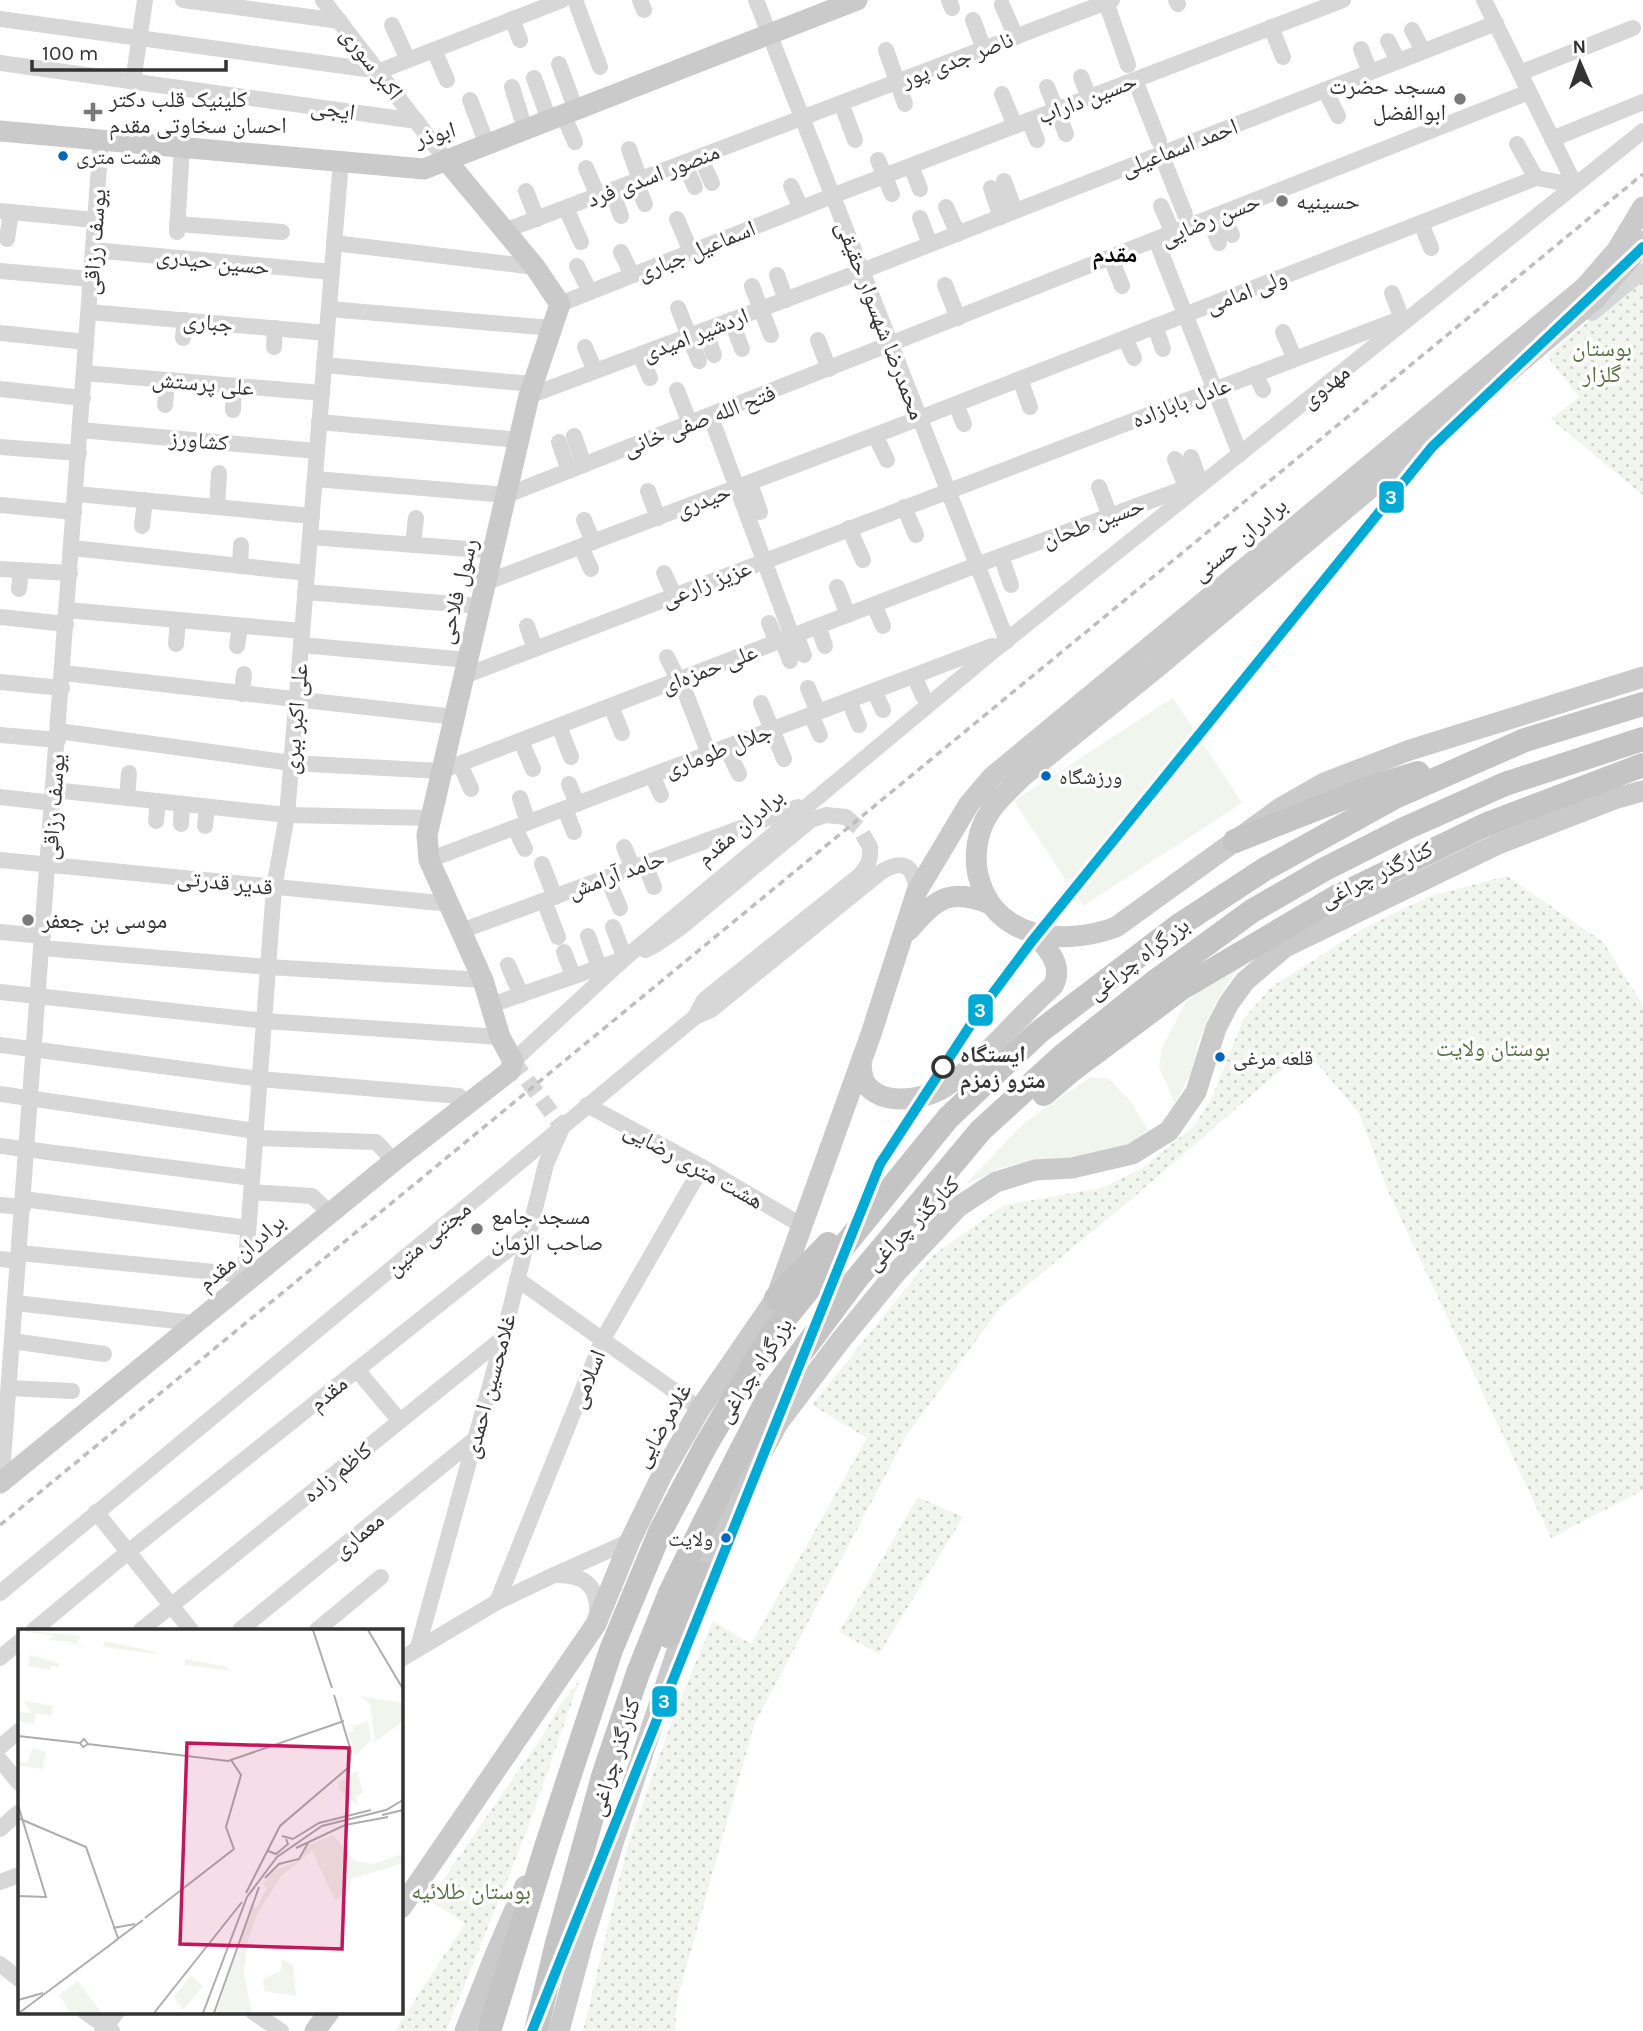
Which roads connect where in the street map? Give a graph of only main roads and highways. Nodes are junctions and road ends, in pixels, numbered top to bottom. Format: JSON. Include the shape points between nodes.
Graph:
{"nodes":[{"id":1,"x":857,"y":0,"type":"edge"},
{"id":2,"x":0,"y":131,"type":"edge"},
{"id":3,"x":446,"y":160,"type":"junction"},
{"id":4,"x":1643,"y":207,"type":"edge"},
{"id":5,"x":1643,"y":241,"type":"edge"},
{"id":6,"x":1590,"y":294,"type":"junction"},
{"id":7,"x":1643,"y":677,"type":"edge"},
{"id":8,"x":1643,"y":704,"type":"edge"},
{"id":9,"x":1643,"y":739,"type":"edge"},
{"id":10,"x":1525,"y":740,"type":"junction"},
{"id":11,"x":1643,"y":765,"type":"edge"},
{"id":12,"x":1643,"y":791,"type":"edge"},
{"id":13,"x":1518,"y":812,"type":"junction"},
{"id":14,"x":1235,"y":841,"type":"junction"},
{"id":15,"x":990,"y":904,"type":"junction"},
{"id":16,"x":1035,"y":934,"type":"junction"},
{"id":17,"x":903,"y":936,"type":"junction"},
{"id":18,"x":1285,"y":947,"type":"junction"},
{"id":19,"x":513,"y":1061,"type":"joint"},
{"id":20,"x":861,"y":1061,"type":"junction"},
{"id":21,"x":895,"y":1181,"type":"junction"},
{"id":22,"x":853,"y":1283,"type":"junction"},
{"id":23,"x":776,"y":1298,"type":"junction"},
{"id":24,"x":1,"y":1477,"type":"edge"},
{"id":25,"x":703,"y":1573,"type":"junction"},
{"id":26,"x":546,"y":1847,"type":"junction"},
{"id":27,"x":579,"y":1861,"type":"junction"},
{"id":28,"x":402,"y":1907,"type":"edge"},
{"id":29,"x":328,"y":2014,"type":"edge"},
{"id":30,"x":315,"y":2031,"type":"edge"},
{"id":31,"x":465,"y":2031,"type":"edge"},
{"id":32,"x":489,"y":2031,"type":"edge"},
{"id":33,"x":537,"y":2031,"type":"edge"},
{"id":34,"x":559,"y":2031,"type":"edge"}],
"edges":[{"from":1,"to":3,"type":"main road","name":"ابوذر"},
{"from":2,"to":3,"type":"main road","name":"ابوذر","via":[[424,169]]},
{"from":3,"to":19,"type":"main road","name":"رسول فلاحی","via":[[560,304],[531,390],[455,717],[451,768],[427,835],[429,860],[483,980],[500,1037]]},
{"from":4,"to":6,"type":"main road","name":"برادران حسنی"},
{"from":5,"to":6,"type":"main road","name":"برادران حسنی"},
{"from":6,"to":15,"type":"main road","name":"برادران حسنی","via":[[1288,558],[1002,796],[984,822],[978,843],[976,864]]},
{"from":6,"to":17,"type":"main road","name":"برادران حسنی","via":[[992,777],[969,804],[917,891]]},
{"from":7,"to":14,"type":"main road","via":[[1366,765],[1282,807]]},
{"from":8,"to":10,"type":"highway","name":"بزرگراه چراغی"},
{"from":9,"to":22,"type":"highway","name":"بزرگراه چراغی","via":[[1505,784],[1404,829],[1252,911],[1062,1056],[981,1130]]},
{"from":10,"to":14,"type":"highway","via":[[1369,788]]},
{"from":10,"to":21,"type":"highway","name":"بزرگراه چراغی","via":[[1395,797],[1265,869],[1178,926],[1038,1032],[948,1118]]},
{"from":11,"to":13,"type":"highway","name":"بزرگراه چراغی"},
{"from":12,"to":18,"type":"main road","name":"کنارگذر چراغی","via":[[1498,844]]},
{"from":13,"to":18,"type":"main road","via":[[1507,824],[1321,916]]},
{"from":13,"to":22,"type":"highway","name":"بزرگراه چراغی","via":[[1336,897],[1182,988],[1016,1118],[867,1277]]},
{"from":14,"to":16,"type":"main road","via":[[1116,927],[1084,935]]},
{"from":15,"to":16,"type":"main road","via":[[1004,919]]},
{"from":15,"to":17,"type":"main road","via":[[971,896],[939,900]]},
{"from":16,"to":20,"type":"main road","via":[[1052,954],[1056,967],[1053,986],[943,1088],[901,1100],[883,1096],[866,1086]]},
{"from":17,"to":20,"type":"main road","name":"غلامرضایی"},
{"from":18,"to":25,"type":"main road","name":"کنارگذر چراغی","via":[[1245,981],[1229,1003],[1196,1092],[1169,1131],[1123,1157],[1035,1170],[996,1182],[958,1207],[895,1274],[778,1423],[723,1524]]},
{"from":19,"to":24,"type":"main road","name":"برادران مقدم","via":[[503,1063]]},
{"from":20,"to":23,"type":"main road","name":"غلامرضایی"},
{"from":21,"to":23,"type":"highway"},
{"from":21,"to":26,"type":"highway","name":"بزرگراه چراغی","via":[[770,1337],[660,1532],[611,1650]]},
{"from":22,"to":27,"type":"highway","name":"بزرگراه چراغی","via":[[769,1396],[670,1593],[608,1760]]},
{"from":23,"to":28,"type":"main road","name":"غلامرضایی","via":[[700,1409],[663,1473],[596,1623]]},
{"from":25,"to":27,"type":"highway","via":[[671,1627],[611,1793]]},
{"from":25,"to":34,"type":"main road","name":"کنارگذر چراغی","via":[[615,1837]]},
{"from":26,"to":31,"type":"main road","via":[[518,1899]]},
{"from":26,"to":32,"type":"highway","name":"بزرگراه چراغی"},
{"from":27,"to":33,"type":"highway","name":"بزرگراه چراغی"},
{"from":29,"to":30,"type":"main road"}]}
